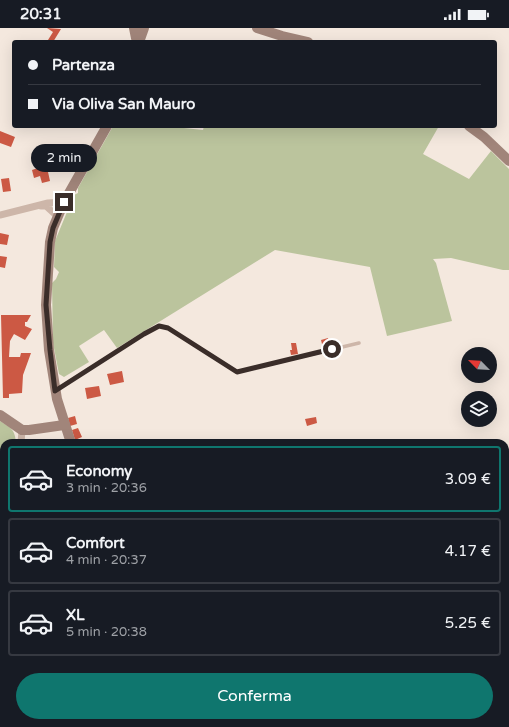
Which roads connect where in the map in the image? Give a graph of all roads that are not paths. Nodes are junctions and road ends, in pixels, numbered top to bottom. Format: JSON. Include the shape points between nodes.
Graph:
{"nodes":[{"id":1,"x":134,"y":28,"type":"edge"},
{"id":2,"x":144,"y":28,"type":"edge"},
{"id":3,"x":257,"y":28,"type":"edge"},
{"id":4,"x":138,"y":40,"type":"edge"},
{"id":5,"x":140,"y":40,"type":"edge"},
{"id":6,"x":299,"y":40,"type":"edge"},
{"id":7,"x":106,"y":128,"type":"edge"},
{"id":8,"x":472,"y":128,"type":"edge"},
{"id":9,"x":509,"y":161,"type":"edge"},
{"id":10,"x":64,"y":202,"type":"junction"},
{"id":11,"x":39,"y":205,"type":"junction"},
{"id":12,"x":0,"y":215,"type":"edge"},
{"id":13,"x":58,"y":216,"type":"junction"},
{"id":14,"x":359,"y":343,"type":"dead end"},
{"id":15,"x":55,"y":391,"type":"junction"},
{"id":16,"x":0,"y":415,"type":"edge"},
{"id":17,"x":64,"y":425,"type":"junction"},
{"id":18,"x":22,"y":430,"type":"junction"},
{"id":19,"x":21,"y":439,"type":"edge"},
{"id":20,"x":69,"y":439,"type":"edge"}],
"edges":[{"from":1,"to":4,"type":"street"},
{"from":2,"to":5,"type":"street"},
{"from":3,"to":6,"type":"street"},
{"from":7,"to":10,"type":"street"},
{"from":8,"to":9,"type":"street"},
{"from":10,"to":11,"type":"street"},
{"from":10,"to":13,"type":"street"},
{"from":11,"to":12,"type":"street"},
{"from":11,"to":13,"type":"street","via":[[46,206]]},
{"from":13,"to":15,"type":"street","via":[[50,242],[46,305]]},
{"from":14,"to":15,"type":"lane","via":[[237,372],[168,328],[159,326]]},
{"from":15,"to":17,"type":"street"},
{"from":16,"to":18,"type":"street"},
{"from":17,"to":18,"type":"street"},
{"from":17,"to":20,"type":"street"},
{"from":18,"to":19,"type":"street"}]}
